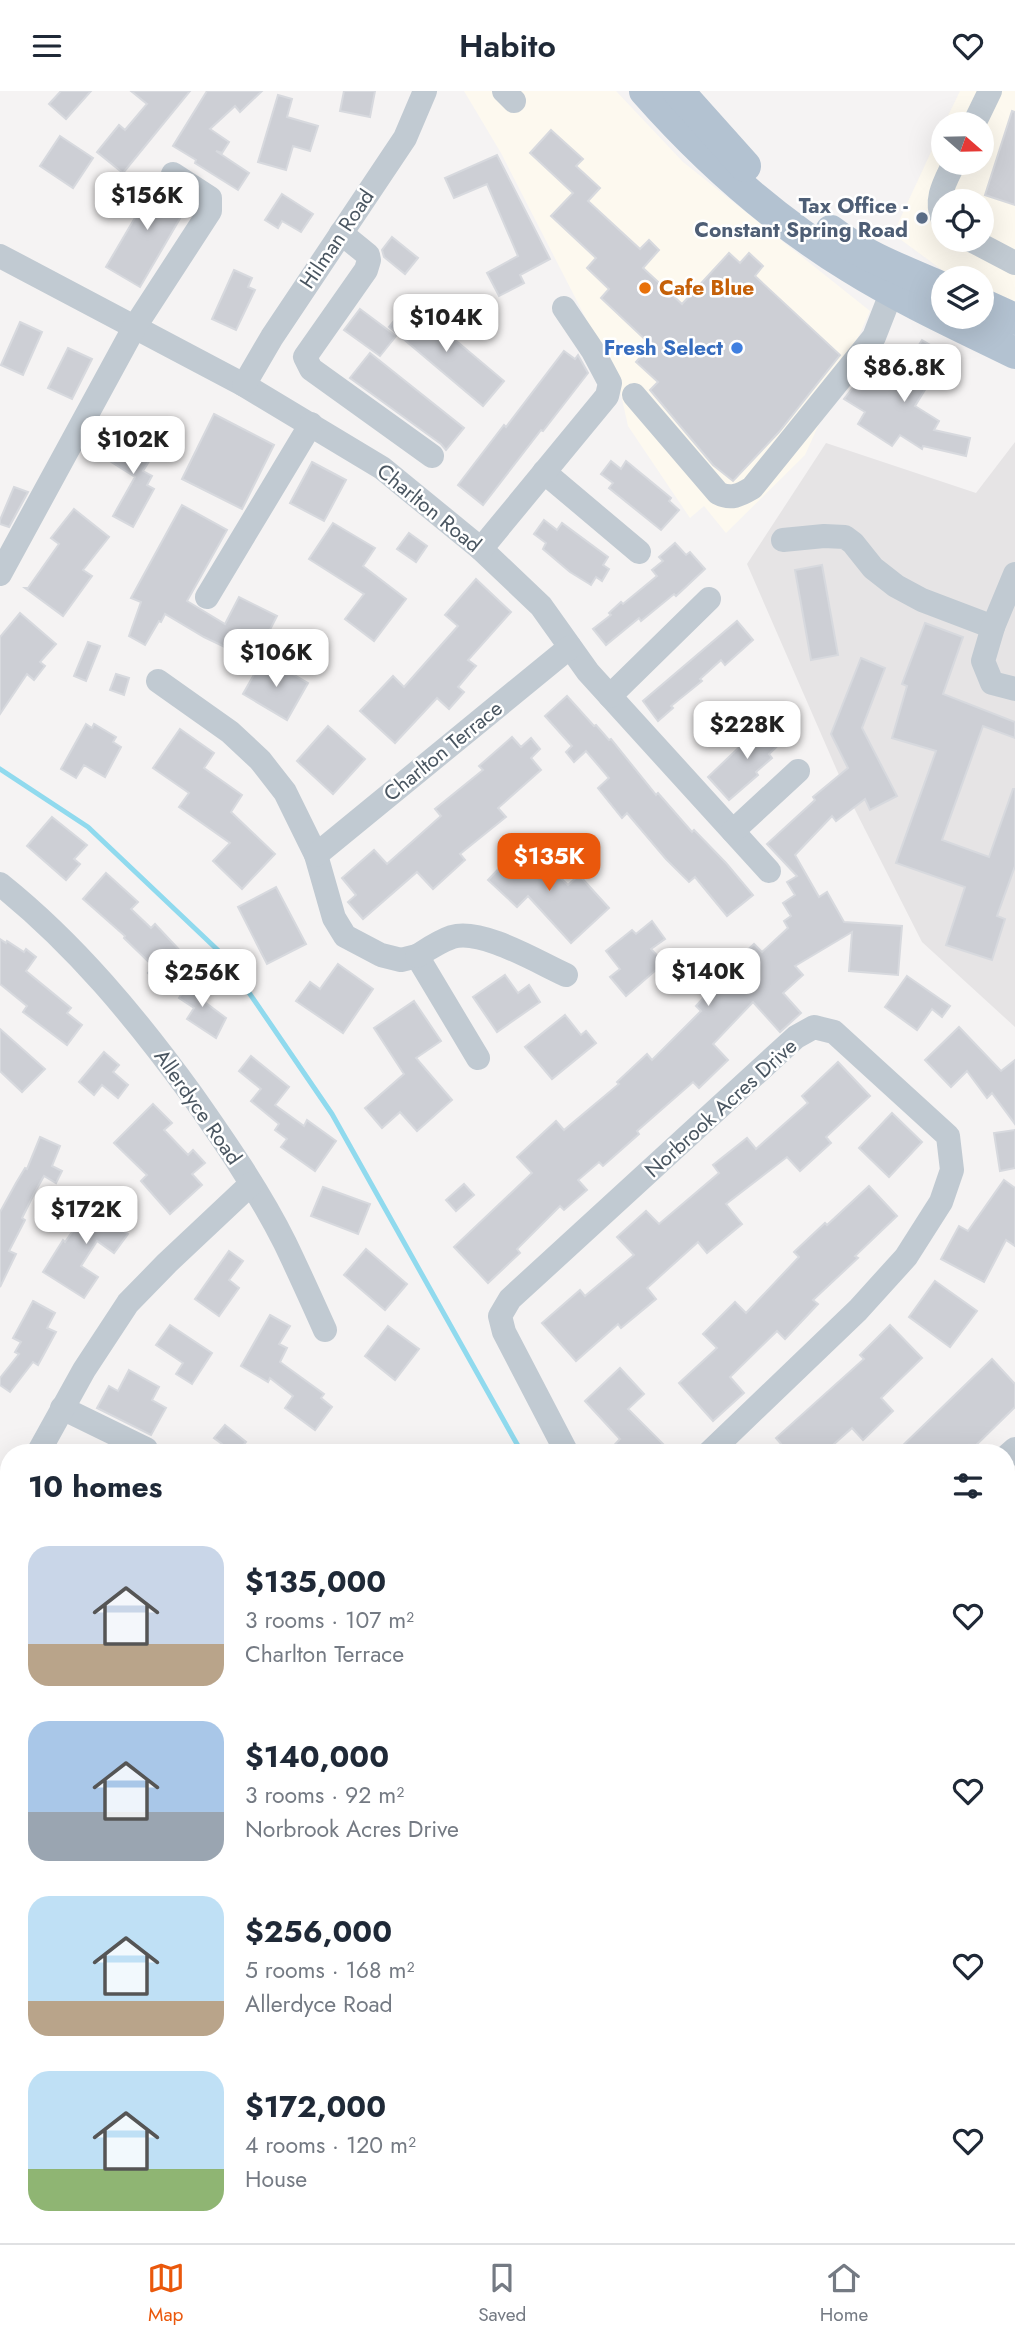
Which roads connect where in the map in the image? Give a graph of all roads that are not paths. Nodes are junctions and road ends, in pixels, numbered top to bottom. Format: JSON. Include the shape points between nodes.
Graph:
{"nodes":[{"id":1,"x":425,"y":91,"type":"edge"},
{"id":2,"x":645,"y":91,"type":"edge"},
{"id":3,"x":678,"y":91,"type":"edge"},
{"id":4,"x":990,"y":91,"type":"edge"},
{"id":5,"x":980,"y":112,"type":"edge"},
{"id":6,"x":173,"y":174,"type":"dead end"},
{"id":7,"x":341,"y":233,"type":"junction"},
{"id":8,"x":994,"y":252,"type":"edge"},
{"id":9,"x":0,"y":256,"type":"edge"},
{"id":10,"x":1015,"y":263,"type":"edge"},
{"id":11,"x":898,"y":281,"type":"junction"},
{"id":12,"x":931,"y":286,"type":"edge"},
{"id":13,"x":564,"y":308,"type":"dead end"},
{"id":14,"x":994,"y":309,"type":"edge"},
{"id":15,"x":1015,"y":319,"type":"edge"},
{"id":16,"x":134,"y":328,"type":"junction"},
{"id":17,"x":1015,"y":353,"type":"edge"},
{"id":18,"x":244,"y":385,"type":"junction"},
{"id":19,"x":634,"y":395,"type":"dead end"},
{"id":20,"x":311,"y":424,"type":"junction"},
{"id":21,"x":432,"y":456,"type":"dead end"},
{"id":22,"x":544,"y":472,"type":"junction"},
{"id":23,"x":783,"y":540,"type":"dead end"},
{"id":24,"x":481,"y":549,"type":"junction"},
{"id":25,"x":639,"y":551,"type":"dead end"},
{"id":26,"x":1015,"y":573,"type":"edge"},
{"id":27,"x":0,"y":574,"type":"edge"},
{"id":28,"x":207,"y":597,"type":"dead end"},
{"id":29,"x":709,"y":599,"type":"dead end"},
{"id":30,"x":993,"y":627,"type":"junction"},
{"id":31,"x":570,"y":647,"type":"junction"},
{"id":32,"x":158,"y":681,"type":"dead end"},
{"id":33,"x":1015,"y":689,"type":"edge"},
{"id":34,"x":610,"y":696,"type":"junction"},
{"id":35,"x":798,"y":771,"type":"dead end"},
{"id":36,"x":733,"y":831,"type":"junction"},
{"id":37,"x":316,"y":855,"type":"junction"},
{"id":38,"x":769,"y":871,"type":"dead end"},
{"id":39,"x":0,"y":884,"type":"edge"},
{"id":40,"x":417,"y":956,"type":"junction"},
{"id":41,"x":566,"y":975,"type":"dead end"},
{"id":42,"x":478,"y":1058,"type":"dead end"},
{"id":43,"x":251,"y":1184,"type":"junction"},
{"id":44,"x":325,"y":1330,"type":"dead end"},
{"id":45,"x":62,"y":1408,"type":"junction"},
{"id":46,"x":43,"y":1444,"type":"edge"},
{"id":47,"x":136,"y":1444,"type":"edge"},
{"id":48,"x":562,"y":1444,"type":"edge"},
{"id":49,"x":718,"y":1444,"type":"edge"}],
"edges":[{"from":1,"to":7,"type":"street","name":"Hilman Road","via":[[405,138]]},
{"from":2,"to":11,"type":"main road","via":[[680,132],[791,226],[848,266]]},
{"from":3,"to":11,"type":"main road","via":[[742,163]]},
{"from":4,"to":5,"type":"street"},
{"from":6,"to":16,"type":"street","via":[[210,198],[210,211]]},
{"from":7,"to":18,"type":"street","name":"Hilman Road"},
{"from":7,"to":21,"type":"street","via":[[369,260],[304,357],[306,362]]},
{"from":8,"to":10,"type":"street"},
{"from":9,"to":16,"type":"street","name":"Charlton Road"},
{"from":11,"to":12,"type":"main road"},
{"from":11,"to":17,"type":"main road"},
{"from":11,"to":19,"type":"street","via":[[874,337],[752,488],[739,496],[718,493]]},
{"from":13,"to":22,"type":"street","via":[[610,383],[607,396]]},
{"from":14,"to":15,"type":"main road"},
{"from":16,"to":18,"type":"street","name":"Charlton Road"},
{"from":16,"to":27,"type":"street"},
{"from":18,"to":20,"type":"street","name":"Charlton Road"},
{"from":20,"to":24,"type":"street","name":"Charlton Road","via":[[382,468]]},
{"from":20,"to":28,"type":"street"},
{"from":22,"to":24,"type":"street"},
{"from":22,"to":25,"type":"street"},
{"from":23,"to":30,"type":"street","via":[[845,537],[896,586]]},
{"from":24,"to":31,"type":"street","name":"Charlton Road","via":[[541,606]]},
{"from":26,"to":30,"type":"street"},
{"from":29,"to":34,"type":"street"},
{"from":30,"to":33,"type":"street","via":[[983,661],[992,683]]},
{"from":31,"to":34,"type":"street","name":"Charlton Road"},
{"from":31,"to":37,"type":"street","name":"Charlton Terrace"},
{"from":32,"to":37,"type":"street","via":[[230,732],[260,760],[285,792]]},
{"from":34,"to":36,"type":"street","name":"Charlton Road"},
{"from":35,"to":36,"type":"street"},
{"from":36,"to":38,"type":"street","name":"Charlton Road"},
{"from":37,"to":40,"type":"street","via":[[334,918],[345,936],[381,955],[401,960]]},
{"from":39,"to":43,"type":"street","name":"Allerdyce Road","via":[[113,992],[223,1139]]},
{"from":40,"to":41,"type":"street","via":[[453,937],[470,936]]},
{"from":40,"to":42,"type":"street"},
{"from":43,"to":44,"type":"street","name":"Allerdyce Road"},
{"from":43,"to":45,"type":"street","via":[[128,1303]]},
{"from":45,"to":46,"type":"street"},
{"from":45,"to":47,"type":"street"},
{"from":48,"to":49,"type":"street","name":"Norbrook Acres Drive","via":[[504,1332],[500,1315],[510,1299],[796,1037],[814,1027],[834,1033],[948,1136],[952,1170],[941,1202],[906,1257],[858,1310]]}]}
